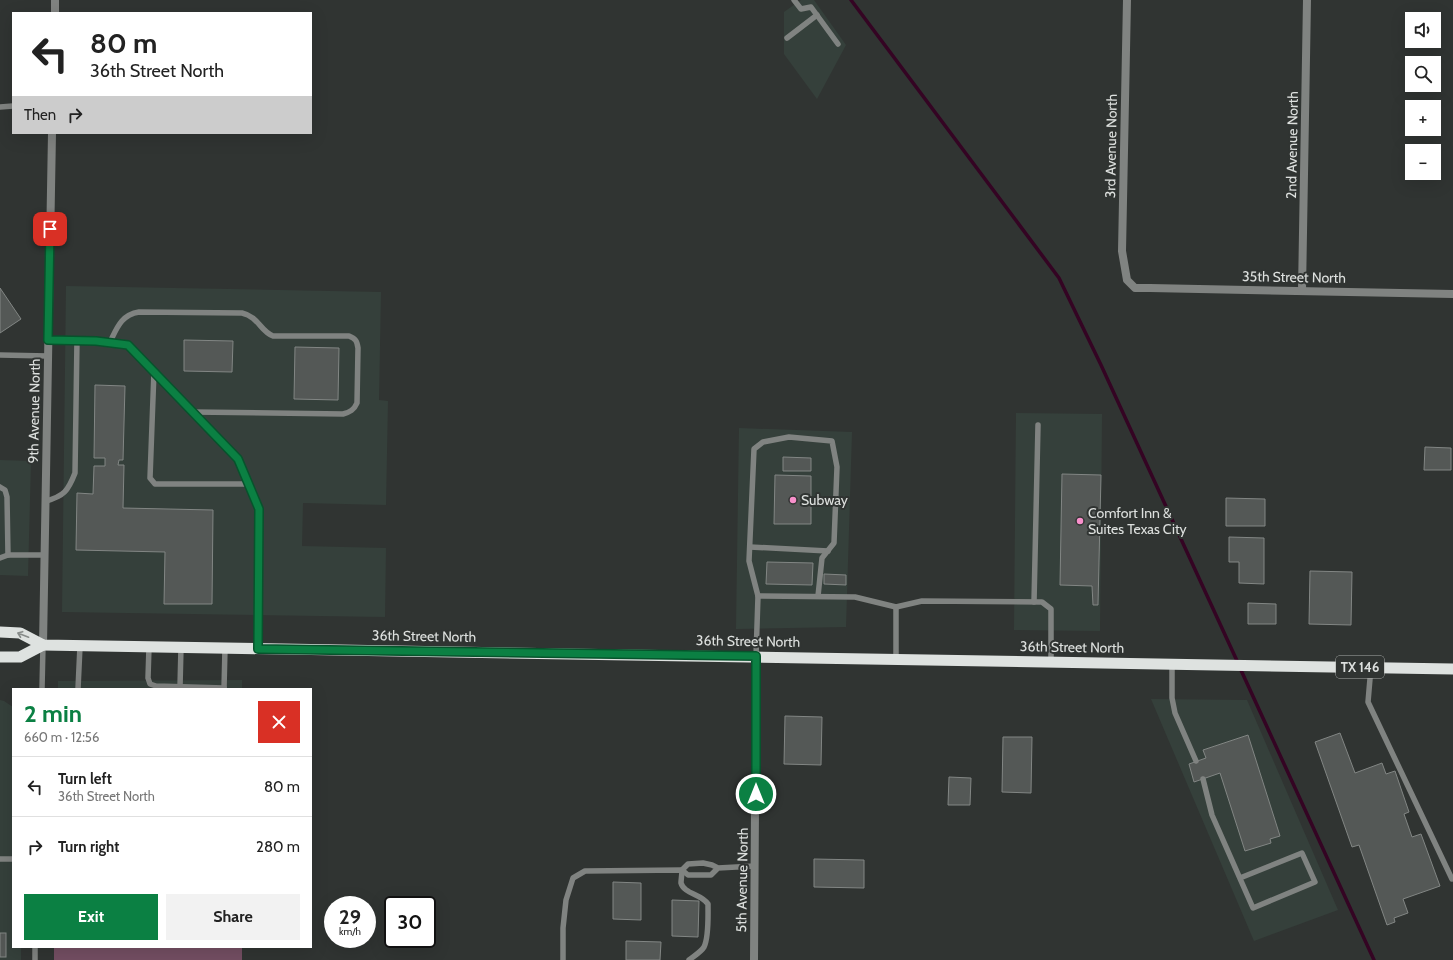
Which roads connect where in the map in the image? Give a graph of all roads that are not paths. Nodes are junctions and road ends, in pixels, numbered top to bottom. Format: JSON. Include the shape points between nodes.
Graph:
{"nodes":[{"id":1,"x":55,"y":0,"type":"edge"},
{"id":2,"x":794,"y":0,"type":"edge"},
{"id":3,"x":1127,"y":0,"type":"edge"},
{"id":4,"x":1307,"y":0,"type":"edge"},
{"id":5,"x":55,"y":12,"type":"edge"},
{"id":6,"x":817,"y":15,"type":"junction"},
{"id":7,"x":787,"y":38,"type":"dead end"},
{"id":8,"x":838,"y":44,"type":"dead end"},
{"id":9,"x":12,"y":106,"type":"edge"},
{"id":10,"x":0,"y":107,"type":"edge"},
{"id":11,"x":52,"y":134,"type":"edge"},
{"id":12,"x":1136,"y":288,"type":"joint"},
{"id":13,"x":1302,"y":291,"type":"junction"},
{"id":14,"x":1453,"y":294,"type":"edge"},
{"id":15,"x":48,"y":340,"type":"junction"},
{"id":16,"x":78,"y":340,"type":"junction"},
{"id":17,"x":110,"y":342,"type":"junction"},
{"id":18,"x":0,"y":355,"type":"edge"},
{"id":19,"x":48,"y":356,"type":"junction"},
{"id":20,"x":154,"y":371,"type":"junction"},
{"id":21,"x":193,"y":412,"type":"junction"},
{"id":22,"x":1038,"y":425,"type":"dead end"},
{"id":23,"x":249,"y":484,"type":"junction"},
{"id":24,"x":0,"y":488,"type":"edge"},
{"id":25,"x":46,"y":501,"type":"junction"},
{"id":26,"x":750,"y":547,"type":"junction"},
{"id":27,"x":828,"y":551,"type":"junction"},
{"id":28,"x":8,"y":555,"type":"junction"},
{"id":29,"x":45,"y":555,"type":"junction"},
{"id":30,"x":0,"y":558,"type":"edge"},
{"id":31,"x":758,"y":596,"type":"junction"},
{"id":32,"x":818,"y":596,"type":"junction"},
{"id":33,"x":1034,"y":602,"type":"junction"},
{"id":34,"x":896,"y":607,"type":"junction"},
{"id":35,"x":0,"y":632,"type":"edge"},
{"id":36,"x":43,"y":645,"type":"junction"},
{"id":37,"x":80,"y":646,"type":"junction"},
{"id":38,"x":149,"y":647,"type":"junction"},
{"id":39,"x":181,"y":647,"type":"junction"},
{"id":40,"x":225,"y":648,"type":"junction"},
{"id":41,"x":258,"y":649,"type":"junction"},
{"id":42,"x":756,"y":656,"type":"junction"},
{"id":43,"x":0,"y":657,"type":"edge"},
{"id":44,"x":896,"y":659,"type":"junction"},
{"id":45,"x":1051,"y":662,"type":"junction"},
{"id":46,"x":1172,"y":664,"type":"junction"},
{"id":47,"x":1371,"y":667,"type":"junction"},
{"id":48,"x":1453,"y":669,"type":"edge"},
{"id":49,"x":180,"y":687,"type":"junction"},
{"id":50,"x":42,"y":688,"type":"edge"},
{"id":51,"x":78,"y":688,"type":"edge"},
{"id":52,"x":224,"y":688,"type":"edge"},
{"id":53,"x":1196,"y":761,"type":"dead end"},
{"id":54,"x":1203,"y":779,"type":"dead end"},
{"id":55,"x":0,"y":859,"type":"edge"},
{"id":56,"x":12,"y":859,"type":"edge"},
{"id":57,"x":755,"y":866,"type":"junction"},
{"id":58,"x":718,"y":868,"type":"junction"},
{"id":59,"x":682,"y":870,"type":"junction"},
{"id":60,"x":1240,"y":878,"type":"junction"},
{"id":61,"x":1452,"y":879,"type":"dead end"},
{"id":62,"x":35,"y":948,"type":"edge"},
{"id":63,"x":35,"y":960,"type":"edge"},
{"id":64,"x":563,"y":960,"type":"edge"},
{"id":65,"x":690,"y":960,"type":"edge"},
{"id":66,"x":754,"y":960,"type":"edge"}],
"edges":[{"from":1,"to":5,"type":"street"},
{"from":2,"to":6,"type":"lane","via":[[801,9],[811,7]]},
{"from":3,"to":12,"type":"street","name":"3rd Avenue North","via":[[1122,251],[1127,280]]},
{"from":4,"to":13,"type":"street","name":"2nd Avenue North"},
{"from":6,"to":7,"type":"lane"},
{"from":6,"to":8,"type":"lane"},
{"from":9,"to":10,"type":"lane"},
{"from":11,"to":15,"type":"street","name":"9th Avenue North"},
{"from":12,"to":13,"type":"street","name":"35th Street North"},
{"from":13,"to":14,"type":"street","name":"35th Street North"},
{"from":15,"to":16,"type":"lane"},
{"from":15,"to":19,"type":"street","name":"9th Avenue North"},
{"from":16,"to":17,"type":"lane"},
{"from":16,"to":25,"type":"lane","via":[[75,473],[70,485],[60,497]]},
{"from":17,"to":20,"type":"lane","via":[[128,345]]},
{"from":17,"to":21,"type":"lane","via":[[121,321],[131,313],[139,312],[242,313],[255,319],[273,336],[349,336],[357,342],[358,403],[350,412]]},
{"from":18,"to":19,"type":"lane"},
{"from":19,"to":25,"type":"street","name":"9th Avenue North"},
{"from":20,"to":21,"type":"lane"},
{"from":20,"to":23,"type":"lane","via":[[150,478],[155,484]]},
{"from":21,"to":23,"type":"lane","via":[[238,459]]},
{"from":22,"to":33,"type":"lane"},
{"from":23,"to":41,"type":"lane","via":[[259,509]]},
{"from":24,"to":28,"type":"lane","via":[[7,497]]},
{"from":25,"to":29,"type":"street","name":"9th Avenue North"},
{"from":26,"to":27,"type":"lane"},
{"from":26,"to":27,"type":"lane","via":[[754,449],[763,442],[789,437],[832,441],[837,467],[834,543]]},
{"from":26,"to":31,"type":"lane","via":[[749,561]]},
{"from":27,"to":32,"type":"lane","via":[[822,558]]},
{"from":28,"to":29,"type":"lane"},
{"from":28,"to":30,"type":"lane"},
{"from":29,"to":36,"type":"street","name":"9th Avenue North"},
{"from":31,"to":32,"type":"lane"},
{"from":31,"to":42,"type":"lane"},
{"from":32,"to":34,"type":"lane","via":[[855,597]]},
{"from":33,"to":34,"type":"lane","via":[[922,601]]},
{"from":33,"to":45,"type":"lane","via":[[1042,602],[1051,610]]},
{"from":34,"to":44,"type":"lane"},
{"from":36,"to":35,"type":"highway","number":"TX 146","one_way":true,"via":[[20,633]]},
{"from":36,"to":37,"type":"highway","name":"36th Street North","number":"TX 146"},
{"from":36,"to":43,"type":"highway","number":"TX 146","via":[[20,657]]},
{"from":36,"to":50,"type":"lane","name":"9th Avenue North"},
{"from":37,"to":38,"type":"highway","name":"36th Street North","number":"TX 146"},
{"from":37,"to":51,"type":"lane"},
{"from":38,"to":39,"type":"highway","name":"36th Street North","number":"TX 146"},
{"from":38,"to":49,"type":"lane","via":[[150,684]]},
{"from":39,"to":40,"type":"highway","name":"36th Street North","number":"TX 146"},
{"from":39,"to":49,"type":"lane"},
{"from":40,"to":41,"type":"highway","name":"36th Street North","number":"TX 146"},
{"from":40,"to":52,"type":"lane"},
{"from":41,"to":42,"type":"highway","name":"36th Street North","number":"TX 146"},
{"from":42,"to":44,"type":"highway","name":"36th Street North","number":"TX 146"},
{"from":42,"to":57,"type":"street","name":"5th Avenue North"},
{"from":44,"to":45,"type":"highway","name":"36th Street North","number":"TX 146"},
{"from":45,"to":46,"type":"highway","name":"36th Street North","number":"TX 146"},
{"from":46,"to":47,"type":"highway","name":"36th Street North","number":"TX 146"},
{"from":46,"to":53,"type":"lane","via":[[1172,698],[1175,713]]},
{"from":47,"to":48,"type":"highway","name":"36th Street North","number":"TX 146"},
{"from":47,"to":61,"type":"lane","via":[[1368,702]]},
{"from":49,"to":52,"type":"lane"},
{"from":54,"to":60,"type":"lane","via":[[1212,815]]},
{"from":55,"to":56,"type":"lane"},
{"from":57,"to":58,"type":"lane"},
{"from":57,"to":66,"type":"street","name":"5th Avenue North"},
{"from":58,"to":59,"type":"lane","via":[[703,863],[688,864]]},
{"from":58,"to":59,"type":"lane","via":[[711,875],[688,874]]},
{"from":59,"to":64,"type":"lane","via":[[579,873],[573,878],[566,900]]},
{"from":59,"to":65,"type":"lane","via":[[682,883],[686,890],[706,900],[708,904],[707,938],[704,947]]},
{"from":60,"to":60,"type":"lane","via":[[1253,908],[1315,882],[1302,853]]},
{"from":62,"to":63,"type":"lane"}]}
